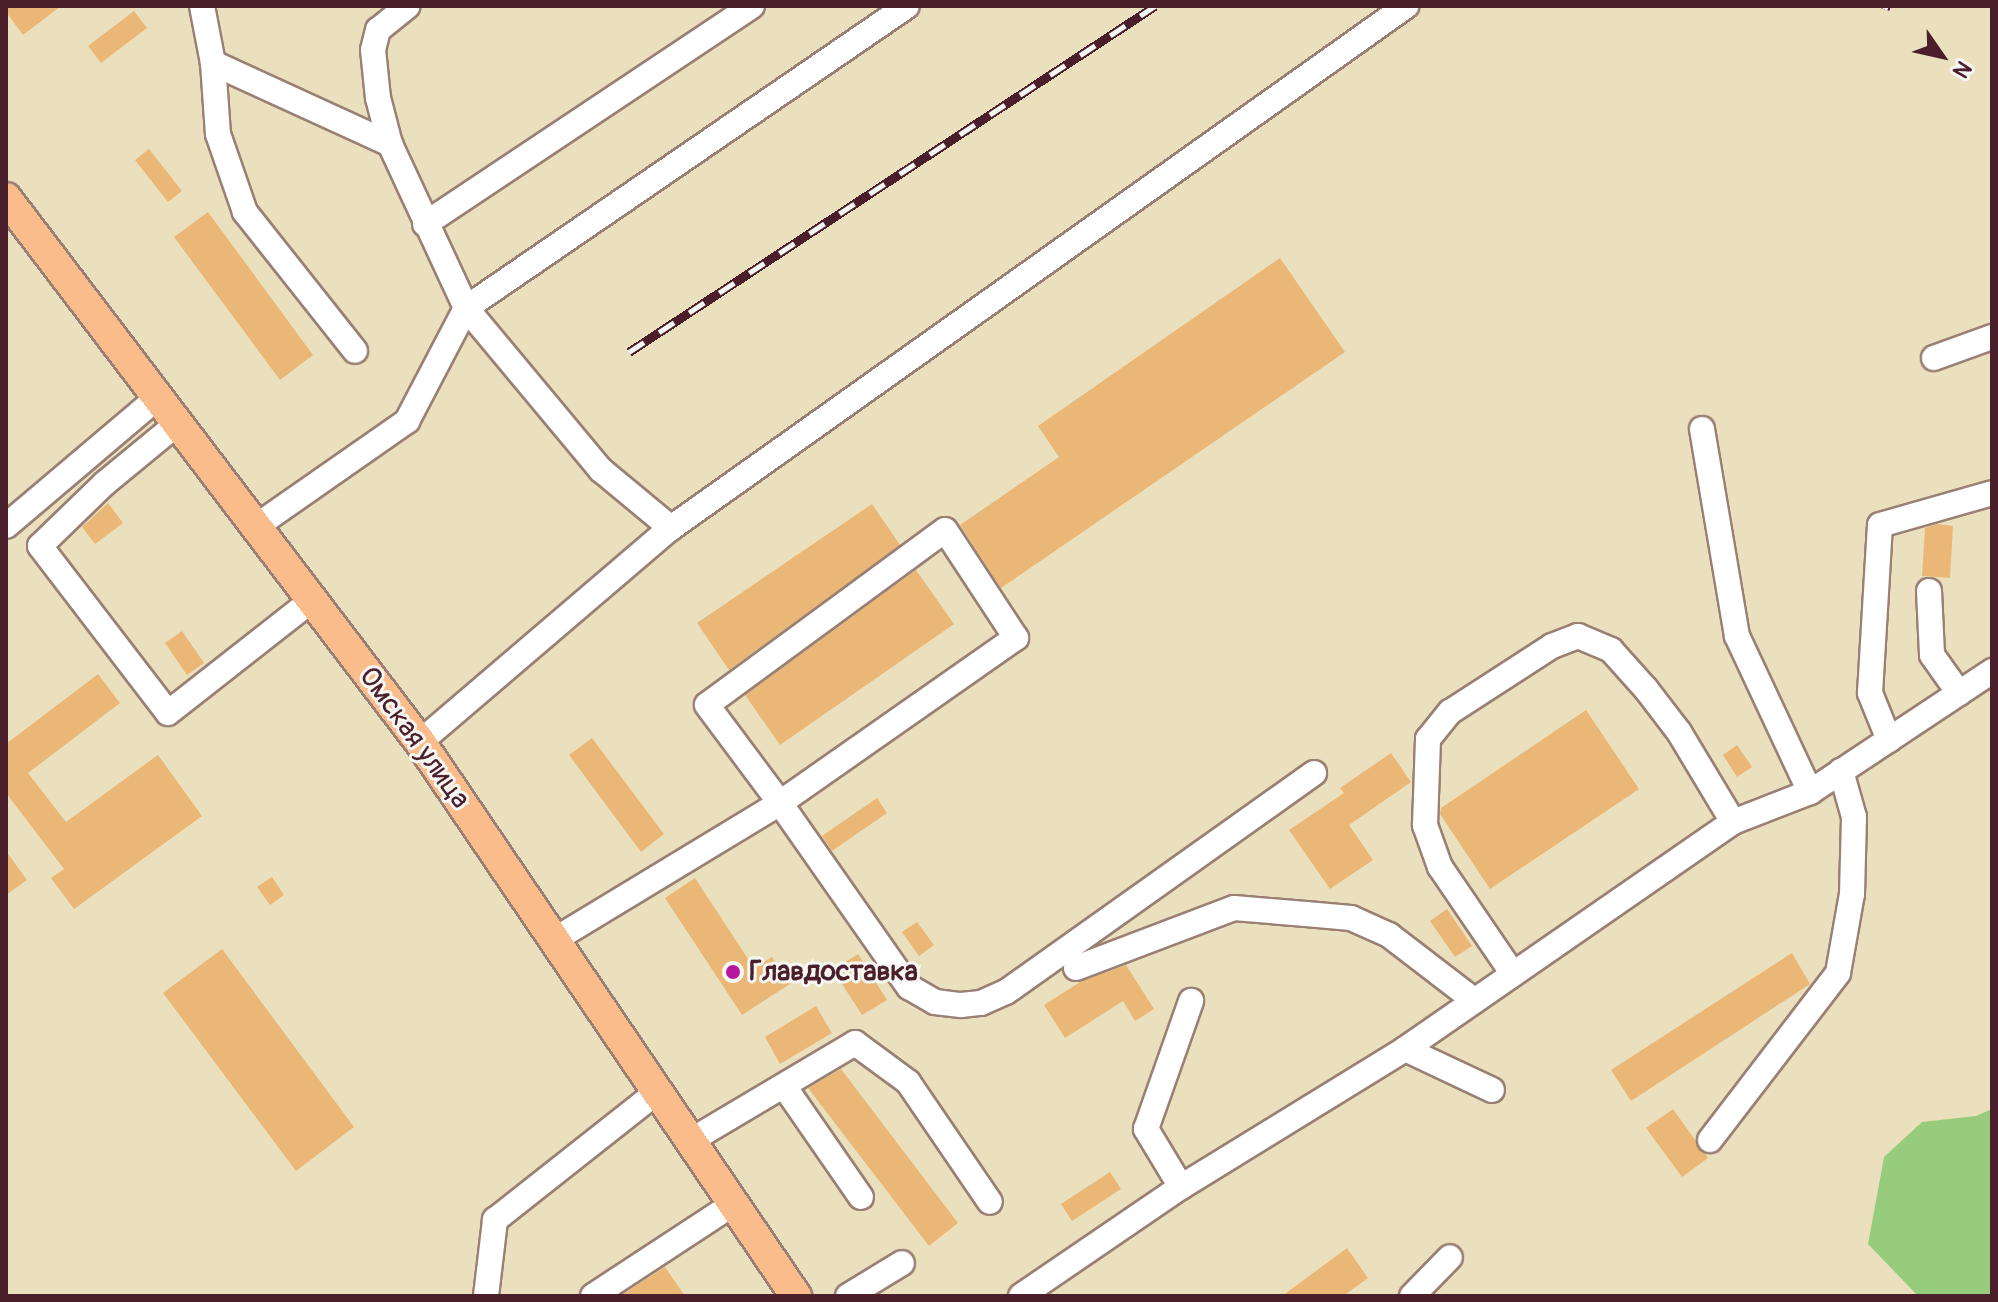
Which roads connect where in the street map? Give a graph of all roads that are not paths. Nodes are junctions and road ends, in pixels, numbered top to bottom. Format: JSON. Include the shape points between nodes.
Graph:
{"nodes":[{"id":1,"x":202,"y":6,"type":"edge"},
{"id":2,"x":408,"y":6,"type":"edge"},
{"id":3,"x":752,"y":6,"type":"edge"},
{"id":4,"x":907,"y":6,"type":"edge"},
{"id":5,"x":1406,"y":6,"type":"edge"},
{"id":6,"x":213,"y":63,"type":"junction"},
{"id":7,"x":390,"y":144,"type":"junction"},
{"id":8,"x":6,"y":198,"type":"edge"},
{"id":9,"x":425,"y":224,"type":"junction"},
{"id":10,"x":466,"y":308,"type":"junction"},
{"id":11,"x":1992,"y":337,"type":"edge"},
{"id":12,"x":355,"y":351,"type":"dead end"},
{"id":13,"x":1934,"y":358,"type":"dead end"},
{"id":14,"x":158,"y":397,"type":"junction"},
{"id":15,"x":178,"y":423,"type":"junction"},
{"id":16,"x":1702,"y":429,"type":"dead end"},
{"id":17,"x":1992,"y":493,"type":"edge"},
{"id":18,"x":258,"y":525,"type":"junction"},
{"id":19,"x":6,"y":526,"type":"edge"},
{"id":20,"x":671,"y":528,"type":"junction"},
{"id":21,"x":1929,"y":591,"type":"dead end"},
{"id":22,"x":312,"y":600,"type":"junction"},
{"id":23,"x":1992,"y":671,"type":"edge"},
{"id":24,"x":1959,"y":693,"type":"junction"},
{"id":25,"x":1889,"y":740,"type":"junction"},
{"id":26,"x":420,"y":742,"type":"junction"},
{"id":27,"x":1841,"y":771,"type":"junction"},
{"id":28,"x":1314,"y":773,"type":"dead end"},
{"id":29,"x":1810,"y":792,"type":"junction"},
{"id":30,"x":780,"y":803,"type":"junction"},
{"id":31,"x":1733,"y":822,"type":"junction"},
{"id":32,"x":554,"y":940,"type":"junction"},
{"id":33,"x":1076,"y":968,"type":"dead end"},
{"id":34,"x":1513,"y":974,"type":"junction"},
{"id":35,"x":1191,"y":1001,"type":"dead end"},
{"id":36,"x":1475,"y":1001,"type":"junction"},
{"id":37,"x":1405,"y":1049,"type":"junction"},
{"id":38,"x":784,"y":1086,"type":"junction"},
{"id":39,"x":1492,"y":1090,"type":"dead end"},
{"id":40,"x":657,"y":1092,"type":"junction"},
{"id":41,"x":1710,"y":1140,"type":"dead end"},
{"id":42,"x":690,"y":1141,"type":"junction"},
{"id":43,"x":1181,"y":1187,"type":"junction"},
{"id":44,"x":861,"y":1197,"type":"dead end"},
{"id":45,"x":990,"y":1202,"type":"dead end"},
{"id":46,"x":733,"y":1204,"type":"junction"},
{"id":47,"x":1450,"y":1257,"type":"dead end"},
{"id":48,"x":902,"y":1263,"type":"dead end"},
{"id":49,"x":1031,"y":1294,"type":"edge"},
{"id":50,"x":486,"y":1296,"type":"edge"},
{"id":51,"x":593,"y":1296,"type":"edge"},
{"id":52,"x":796,"y":1296,"type":"edge"},
{"id":53,"x":848,"y":1296,"type":"edge"},
{"id":54,"x":1412,"y":1296,"type":"edge"}],
"edges":[{"from":1,"to":6,"type":"lane"},
{"from":2,"to":7,"type":"lane","via":[[378,30],[373,50]]},
{"from":3,"to":9,"type":"lane"},
{"from":4,"to":10,"type":"lane"},
{"from":5,"to":20,"type":"lane"},
{"from":6,"to":7,"type":"lane"},
{"from":6,"to":12,"type":"lane","via":[[218,134],[245,212]]},
{"from":7,"to":9,"type":"lane"},
{"from":8,"to":14,"type":"main road","name":"Омская улица"},
{"from":9,"to":10,"type":"lane"},
{"from":10,"to":18,"type":"lane","via":[[407,421]]},
{"from":10,"to":20,"type":"lane","via":[[601,470]]},
{"from":11,"to":13,"type":"lane"},
{"from":14,"to":15,"type":"main road","name":"Омская улица"},
{"from":14,"to":19,"type":"lane"},
{"from":15,"to":18,"type":"main road","name":"Омская улица"},
{"from":15,"to":22,"type":"lane","via":[[40,546],[168,713]]},
{"from":16,"to":29,"type":"lane","via":[[1737,636]]},
{"from":17,"to":25,"type":"lane","via":[[1880,525],[1870,693]]},
{"from":18,"to":22,"type":"main road","name":"Омская улица"},
{"from":20,"to":26,"type":"lane"},
{"from":21,"to":24,"type":"lane","via":[[1932,655]]},
{"from":22,"to":26,"type":"main road","name":"Омская улица"},
{"from":23,"to":24,"type":"lane"},
{"from":24,"to":25,"type":"lane"},
{"from":25,"to":27,"type":"lane"},
{"from":26,"to":32,"type":"main road","name":"Омская улица"},
{"from":27,"to":29,"type":"lane"},
{"from":27,"to":41,"type":"lane","via":[[1854,817],[1852,894],[1838,973]]},
{"from":28,"to":30,"type":"lane","via":[[1048,965],[1006,992],[961,1005],[935,1002],[909,987]]},
{"from":29,"to":31,"type":"lane"},
{"from":30,"to":30,"type":"lane","via":[[1016,638],[945,530],[707,705]]},
{"from":30,"to":32,"type":"lane"},
{"from":31,"to":34,"type":"lane"},
{"from":31,"to":34,"type":"lane","via":[[1679,732],[1646,689],[1611,650],[1578,636],[1552,646],[1450,712],[1428,739],[1425,825],[1440,867]]},
{"from":32,"to":40,"type":"main road","name":"Омская улица"},
{"from":33,"to":36,"type":"lane","via":[[1234,908],[1321,915],[1351,918],[1389,935]]},
{"from":34,"to":36,"type":"lane"},
{"from":35,"to":43,"type":"lane","via":[[1146,1129]]},
{"from":36,"to":37,"type":"lane"},
{"from":37,"to":39,"type":"lane"},
{"from":37,"to":43,"type":"lane"},
{"from":38,"to":42,"type":"lane"},
{"from":38,"to":44,"type":"lane"},
{"from":38,"to":45,"type":"lane","via":[[855,1043],[908,1082]]},
{"from":40,"to":42,"type":"main road","name":"Омская улица"},
{"from":40,"to":50,"type":"lane","via":[[495,1220]]},
{"from":42,"to":46,"type":"main road","name":"Омская улица"},
{"from":43,"to":49,"type":"lane"},
{"from":46,"to":51,"type":"lane"},
{"from":46,"to":52,"type":"main road","name":"Омская улица"},
{"from":47,"to":54,"type":"lane"},
{"from":48,"to":53,"type":"lane"}]}
